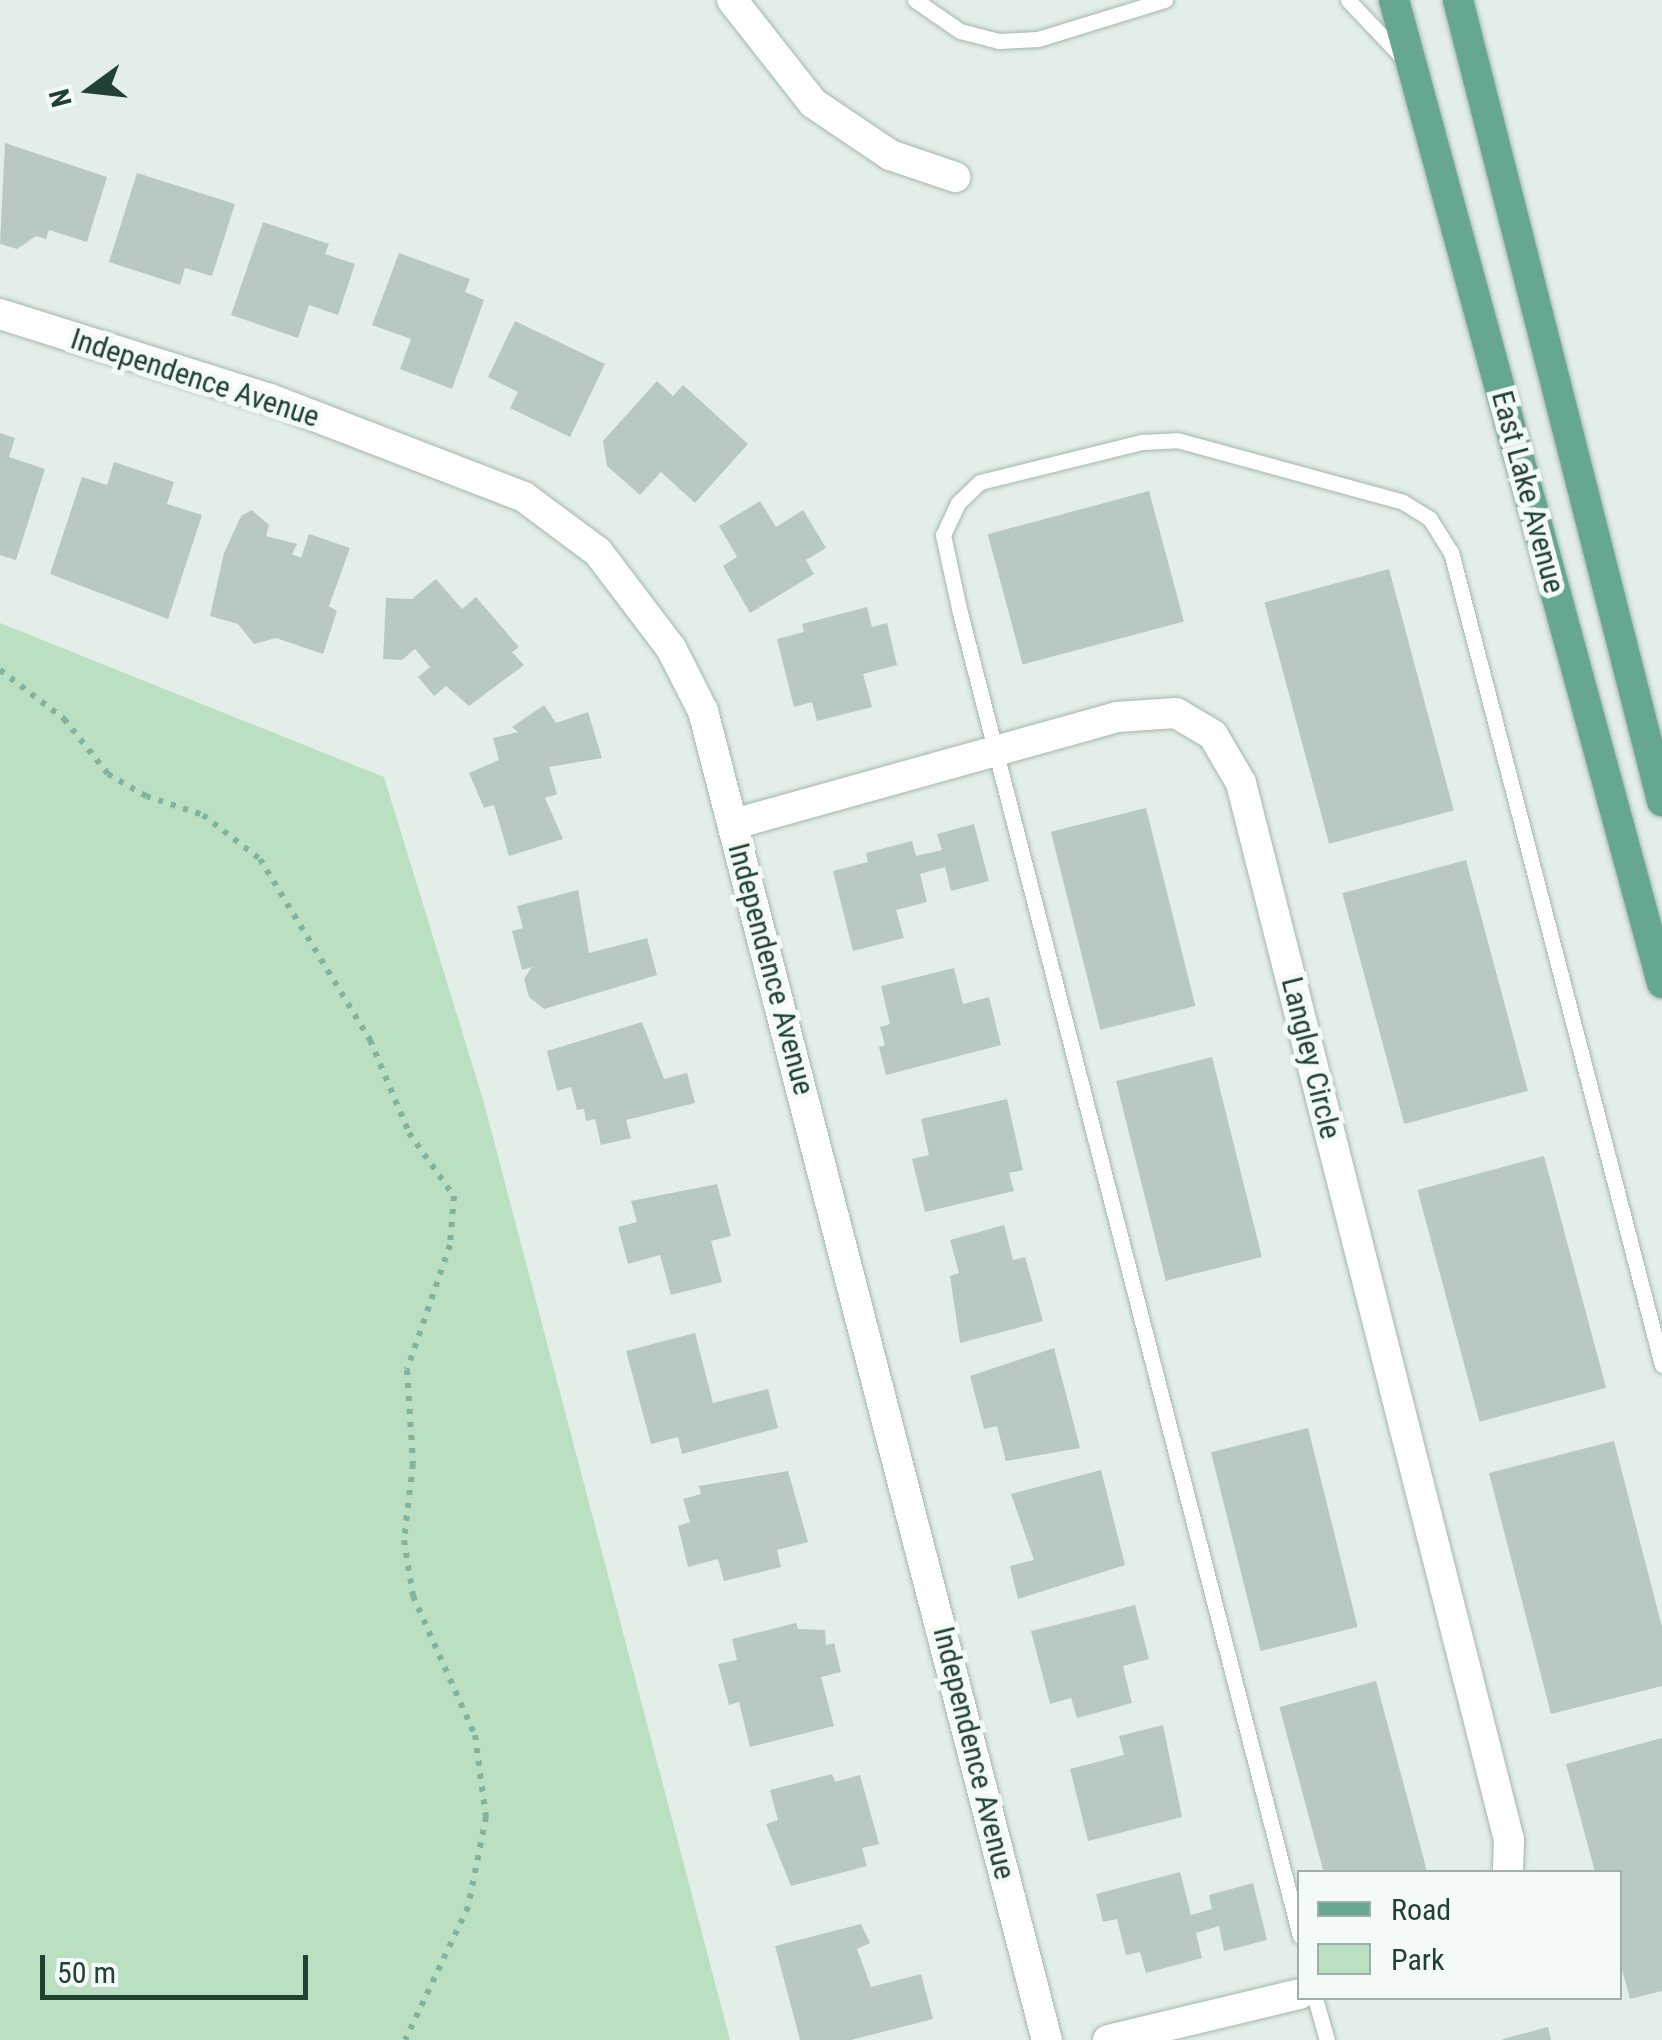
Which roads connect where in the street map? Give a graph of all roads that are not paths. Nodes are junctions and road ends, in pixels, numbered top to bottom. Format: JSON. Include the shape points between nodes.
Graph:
{"nodes":[{"id":1,"x":732,"y":0,"type":"edge"},
{"id":2,"x":915,"y":0,"type":"edge"},
{"id":3,"x":1164,"y":0,"type":"edge"},
{"id":4,"x":1348,"y":0,"type":"edge"},
{"id":5,"x":1394,"y":0,"type":"edge"},
{"id":6,"x":1458,"y":0,"type":"edge"},
{"id":7,"x":1414,"y":72,"type":"junction"},
{"id":8,"x":955,"y":177,"type":"dead end"},
{"id":9,"x":0,"y":314,"type":"edge"},
{"id":10,"x":992,"y":747,"type":"junction"},
{"id":11,"x":1662,"y":802,"type":"edge"},
{"id":12,"x":734,"y":824,"type":"junction"},
{"id":13,"x":1662,"y":983,"type":"edge"},
{"id":14,"x":1662,"y":1365,"type":"edge"},
{"id":15,"x":1508,"y":1870,"type":"edge"},
{"id":16,"x":1297,"y":1924,"type":"edge"},
{"id":17,"x":1297,"y":1995,"type":"edge"},
{"id":18,"x":1316,"y":2000,"type":"edge"},
{"id":19,"x":1047,"y":2040,"type":"edge"},
{"id":20,"x":1108,"y":2040,"type":"edge"},
{"id":21,"x":1327,"y":2040,"type":"edge"}],
"edges":[{"from":1,"to":8,"type":"street","via":[[813,103],[890,155]]},
{"from":2,"to":3,"type":"lane","via":[[960,31],[999,41],[1038,40]]},
{"from":4,"to":7,"type":"lane"},
{"from":5,"to":7,"type":"main road","name":"East Lake Avenue"},
{"from":6,"to":11,"type":"main road","name":"East Lake Avenue"},
{"from":7,"to":13,"type":"main road","name":"East Lake Avenue"},
{"from":9,"to":12,"type":"street","name":"Independence Avenue","via":[[270,400],[524,497],[598,552],[672,648],[703,710]]},
{"from":10,"to":12,"type":"street","name":"Langley Circle"},
{"from":10,"to":14,"type":"lane","via":[[943,535],[958,503],[980,482],[1142,442],[1177,440],[1402,502],[1430,518],[1451,552]]},
{"from":10,"to":15,"type":"street","name":"Langley Circle","via":[[1117,717],[1176,713],[1213,735],[1241,783],[1509,1840]]},
{"from":10,"to":16,"type":"lane"},
{"from":12,"to":19,"type":"street","name":"Independence Avenue"},
{"from":17,"to":20,"type":"street"},
{"from":18,"to":21,"type":"lane"}]}
